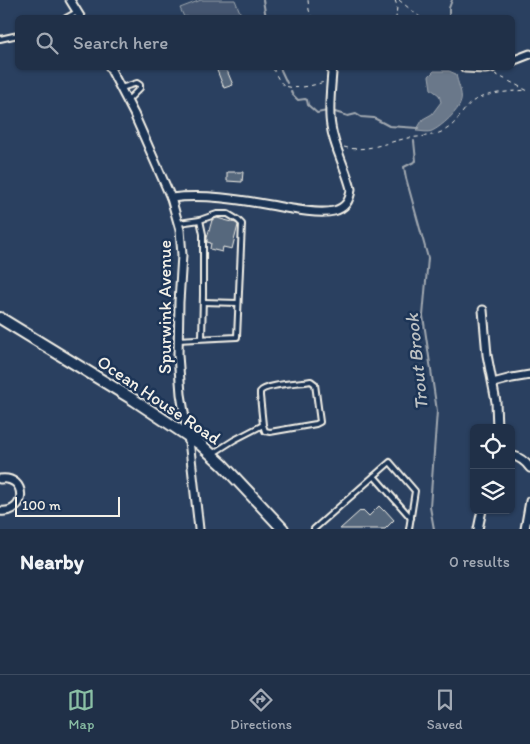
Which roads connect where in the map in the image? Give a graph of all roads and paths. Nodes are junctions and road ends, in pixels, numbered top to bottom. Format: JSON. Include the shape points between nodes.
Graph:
{"nodes":[{"id":1,"x":70,"y":0,"type":"edge"},
{"id":2,"x":308,"y":0,"type":"edge"},
{"id":3,"x":395,"y":0,"type":"edge"},
{"id":4,"x":399,"y":0,"type":"edge"},
{"id":5,"x":79,"y":15,"type":"edge"},
{"id":6,"x":311,"y":15,"type":"edge"},
{"id":7,"x":396,"y":15,"type":"edge"},
{"id":8,"x":418,"y":15,"type":"edge"},
{"id":9,"x":15,"y":36,"type":"edge"},
{"id":10,"x":0,"y":39,"type":"edge"},
{"id":11,"x":530,"y":54,"type":"edge"},
{"id":12,"x":515,"y":60,"type":"edge"},
{"id":13,"x":111,"y":70,"type":"edge"},
{"id":14,"x":274,"y":70,"type":"edge"},
{"id":15,"x":332,"y":70,"type":"edge"},
{"id":16,"x":492,"y":70,"type":"edge"},
{"id":17,"x":332,"y":79,"type":"junction"},
{"id":18,"x":121,"y":88,"type":"junction"},
{"id":19,"x":526,"y":90,"type":"junction"},
{"id":20,"x":530,"y":92,"type":"edge"},
{"id":21,"x":127,"y":101,"type":"junction"},
{"id":22,"x":336,"y":144,"type":"junction"},
{"id":23,"x":171,"y":198,"type":"junction"},
{"id":24,"x":200,"y":220,"type":"junction"},
{"id":25,"x":178,"y":223,"type":"junction"},
{"id":26,"x":203,"y":302,"type":"junction"},
{"id":27,"x":238,"y":303,"type":"junction"},
{"id":28,"x":483,"y":310,"type":"dead end"},
{"id":29,"x":0,"y":318,"type":"edge"},
{"id":30,"x":202,"y":338,"type":"junction"},
{"id":31,"x":178,"y":340,"type":"junction"},
{"id":32,"x":530,"y":375,"type":"edge"},
{"id":33,"x":493,"y":383,"type":"junction"},
{"id":34,"x":497,"y":424,"type":"edge"},
{"id":35,"x":263,"y":425,"type":"junction"},
{"id":36,"x":188,"y":436,"type":"junction"},
{"id":37,"x":212,"y":454,"type":"junction"},
{"id":38,"x":515,"y":456,"type":"edge"},
{"id":39,"x":530,"y":468,"type":"edge"},
{"id":40,"x":374,"y":476,"type":"junction"},
{"id":41,"x":0,"y":479,"type":"edge"},
{"id":42,"x":530,"y":501,"type":"edge"},
{"id":43,"x":0,"y":511,"type":"edge"},
{"id":44,"x":481,"y":514,"type":"edge"},
{"id":45,"x":411,"y":518,"type":"junction"},
{"id":46,"x":199,"y":529,"type":"edge"},
{"id":47,"x":283,"y":529,"type":"edge"},
{"id":48,"x":314,"y":529,"type":"edge"},
{"id":49,"x":409,"y":529,"type":"edge"},
{"id":50,"x":478,"y":529,"type":"edge"},
{"id":51,"x":525,"y":529,"type":"edge"}],
"edges":[{"from":1,"to":5,"type":"street"},
{"from":2,"to":6,"type":"path"},
{"from":3,"to":7,"type":"path"},
{"from":4,"to":8,"type":"path"},
{"from":9,"to":10,"type":"lane"},
{"from":11,"to":12,"type":"street"},
{"from":13,"to":18,"type":"street","name":"Spurwink Avenue"},
{"from":14,"to":17,"type":"path","via":[[279,81],[288,88]]},
{"from":15,"to":17,"type":"street"},
{"from":16,"to":19,"type":"path"},
{"from":17,"to":22,"type":"street","via":[[330,124]]},
{"from":18,"to":21,"type":"street","name":"Spurwink Avenue"},
{"from":18,"to":21,"type":"lane","via":[[140,85]]},
{"from":19,"to":20,"type":"path"},
{"from":19,"to":22,"type":"path","via":[[475,100],[441,133],[361,149]]},
{"from":21,"to":23,"type":"street","name":"Spurwink Avenue"},
{"from":22,"to":23,"type":"street","via":[[351,197],[347,204],[334,211],[301,210],[229,198]]},
{"from":23,"to":25,"type":"street","name":"Spurwink Avenue"},
{"from":24,"to":25,"type":"lane"},
{"from":24,"to":26,"type":"lane"},
{"from":24,"to":27,"type":"lane","via":[[228,214],[242,224]]},
{"from":25,"to":31,"type":"street","name":"Spurwink Avenue","via":[[182,255]]},
{"from":26,"to":27,"type":"lane"},
{"from":26,"to":30,"type":"lane"},
{"from":27,"to":30,"type":"lane","via":[[236,337]]},
{"from":28,"to":33,"type":"street"},
{"from":29,"to":36,"type":"main road","name":"Ocean House Road"},
{"from":30,"to":31,"type":"lane"},
{"from":31,"to":36,"type":"street","name":"Spurwink Avenue","via":[[181,394]]},
{"from":32,"to":33,"type":"street"},
{"from":33,"to":34,"type":"street"},
{"from":35,"to":35,"type":"lane","via":[[270,432],[320,422],[315,384],[311,381],[271,387],[260,392]]},
{"from":35,"to":37,"type":"lane"},
{"from":36,"to":37,"type":"main road","name":"Ocean House Road"},
{"from":36,"to":46,"type":"street","name":"Spurwink Avenue"},
{"from":37,"to":47,"type":"main road","name":"Ocean House Road"},
{"from":38,"to":39,"type":"street"},
{"from":40,"to":45,"type":"lane"},
{"from":40,"to":45,"type":"lane","via":[[390,462],[415,491]]},
{"from":40,"to":48,"type":"lane"},
{"from":41,"to":43,"type":"street","via":[[16,482],[21,497],[12,509]]},
{"from":42,"to":51,"type":"street"},
{"from":44,"to":50,"type":"street"},
{"from":45,"to":49,"type":"lane"}]}
